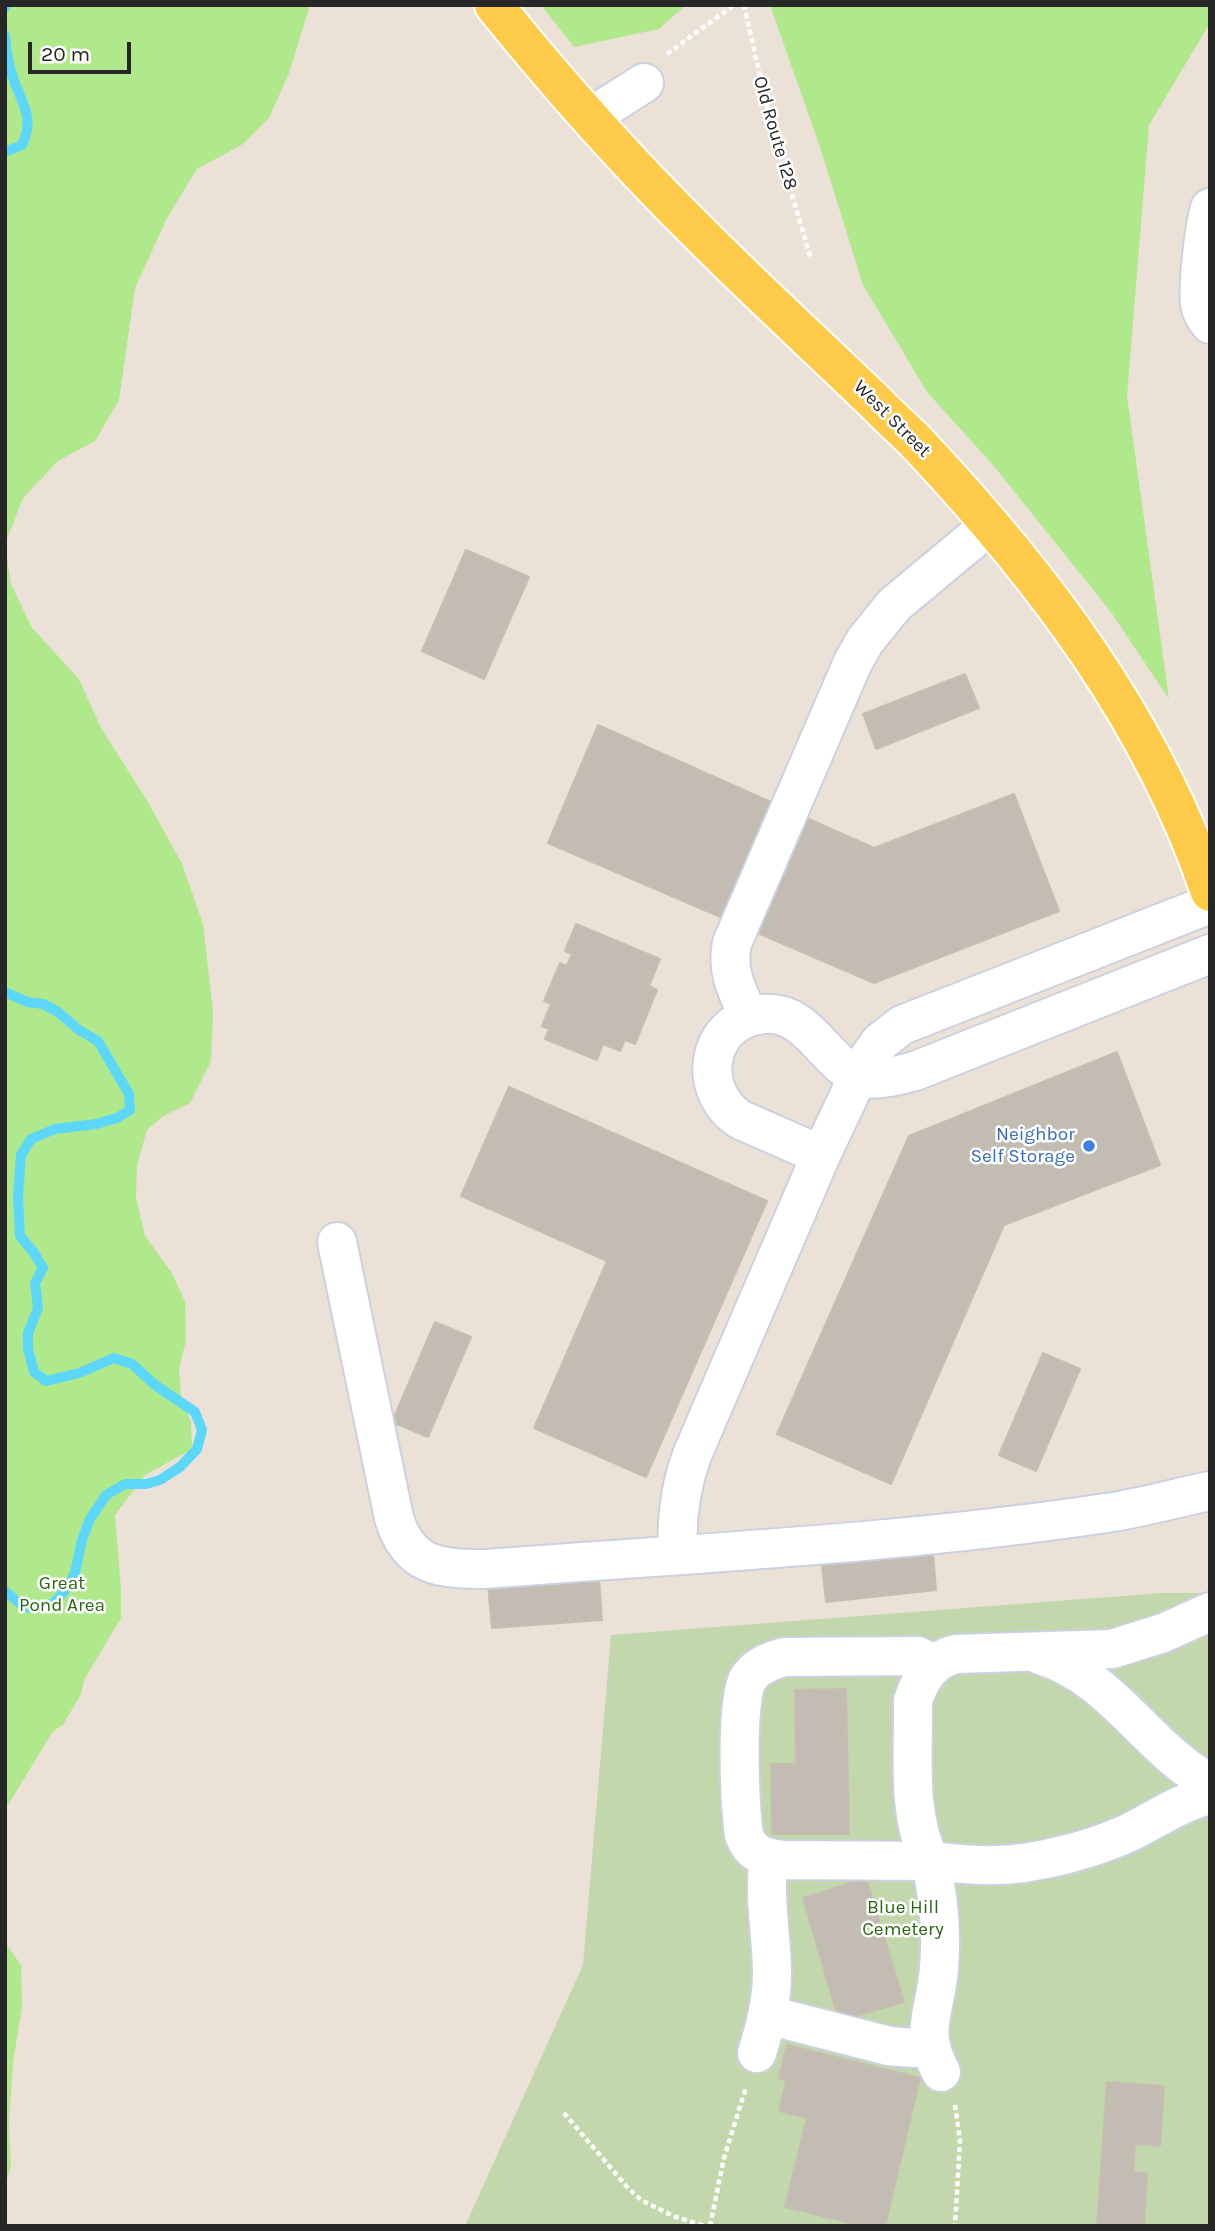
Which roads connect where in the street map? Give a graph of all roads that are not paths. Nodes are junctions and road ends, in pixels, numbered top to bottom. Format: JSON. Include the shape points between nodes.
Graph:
{"nodes":[{"id":1,"x":494,"y":5,"type":"edge"},
{"id":2,"x":644,"y":83,"type":"road end"},
{"id":3,"x":589,"y":118,"type":"junction"},
{"id":4,"x":1210,"y":208,"type":"edge"},
{"id":5,"x":1210,"y":324,"type":"edge"},
{"id":6,"x":990,"y":525,"type":"junction"},
{"id":7,"x":1210,"y":892,"type":"edge"},
{"id":8,"x":1210,"y":904,"type":"edge"},
{"id":9,"x":1210,"y":954,"type":"edge"},
{"id":10,"x":749,"y":1017,"type":"junction"},
{"id":11,"x":858,"y":1077,"type":"junction"},
{"id":12,"x":821,"y":1155,"type":"junction"},
{"id":13,"x":337,"y":1242,"type":"dead end"},
{"id":14,"x":1210,"y":1491,"type":"edge"},
{"id":15,"x":678,"y":1554,"type":"junction"},
{"id":16,"x":1210,"y":1612,"type":"edge"},
{"id":17,"x":1026,"y":1653,"type":"junction"},
{"id":18,"x":934,"y":1664,"type":"junction"},
{"id":19,"x":1210,"y":1783,"type":"edge"},
{"id":20,"x":1210,"y":1795,"type":"edge"},
{"id":21,"x":769,"y":1859,"type":"junction"},
{"id":22,"x":930,"y":1861,"type":"junction"},
{"id":23,"x":768,"y":2015,"type":"junction"},
{"id":24,"x":757,"y":2053,"type":"road end"}],
"edges":[{"from":1,"to":3,"type":"main road","name":"West Street"},
{"from":2,"to":3,"type":"lane"},
{"from":3,"to":6,"type":"main road","name":"West Street","via":[[705,240],[918,444]]},
{"from":4,"to":5,"type":"lane","via":[[1200,296],[1203,316]]},
{"from":6,"to":7,"type":"main road","name":"West Street","via":[[1118,696],[1184,820]]},
{"from":6,"to":10,"type":"lane","via":[[894,605],[853,662],[732,943],[733,983]]},
{"from":8,"to":11,"type":"lane","via":[[902,1025],[870,1055]]},
{"from":9,"to":11,"type":"lane","via":[[915,1071]]},
{"from":10,"to":11,"type":"lane","via":[[773,1014],[797,1022]]},
{"from":10,"to":12,"type":"lane","via":[[727,1031],[716,1048],[712,1072],[718,1096],[741,1120]]},
{"from":11,"to":12,"type":"lane"},
{"from":12,"to":15,"type":"lane","via":[[689,1463],[678,1513]]},
{"from":13,"to":15,"type":"lane","via":[[394,1518],[414,1555],[439,1565],[486,1569]]},
{"from":14,"to":15,"type":"lane","via":[[1137,1508],[1028,1524]]},
{"from":16,"to":17,"type":"lane","via":[[1127,1646]]},
{"from":17,"to":18,"type":"lane","via":[[956,1654]]},
{"from":17,"to":19,"type":"lane","via":[[1055,1661],[1084,1677]]},
{"from":18,"to":21,"type":"lane","via":[[918,1656],[797,1656],[768,1662],[749,1676],[740,1709],[742,1822],[748,1845]]},
{"from":18,"to":22,"type":"lane","via":[[913,1701],[914,1805]]},
{"from":20,"to":22,"type":"lane","via":[[1110,1840],[1045,1859],[994,1866]]},
{"from":21,"to":22,"type":"lane"},
{"from":21,"to":23,"type":"lane","via":[[766,1885],[772,1976]]},
{"from":22,"to":23,"type":"lane","via":[[941,1947],[928,2031],[935,2058],[914,2048],[889,2046]]},
{"from":23,"to":24,"type":"lane"}]}
